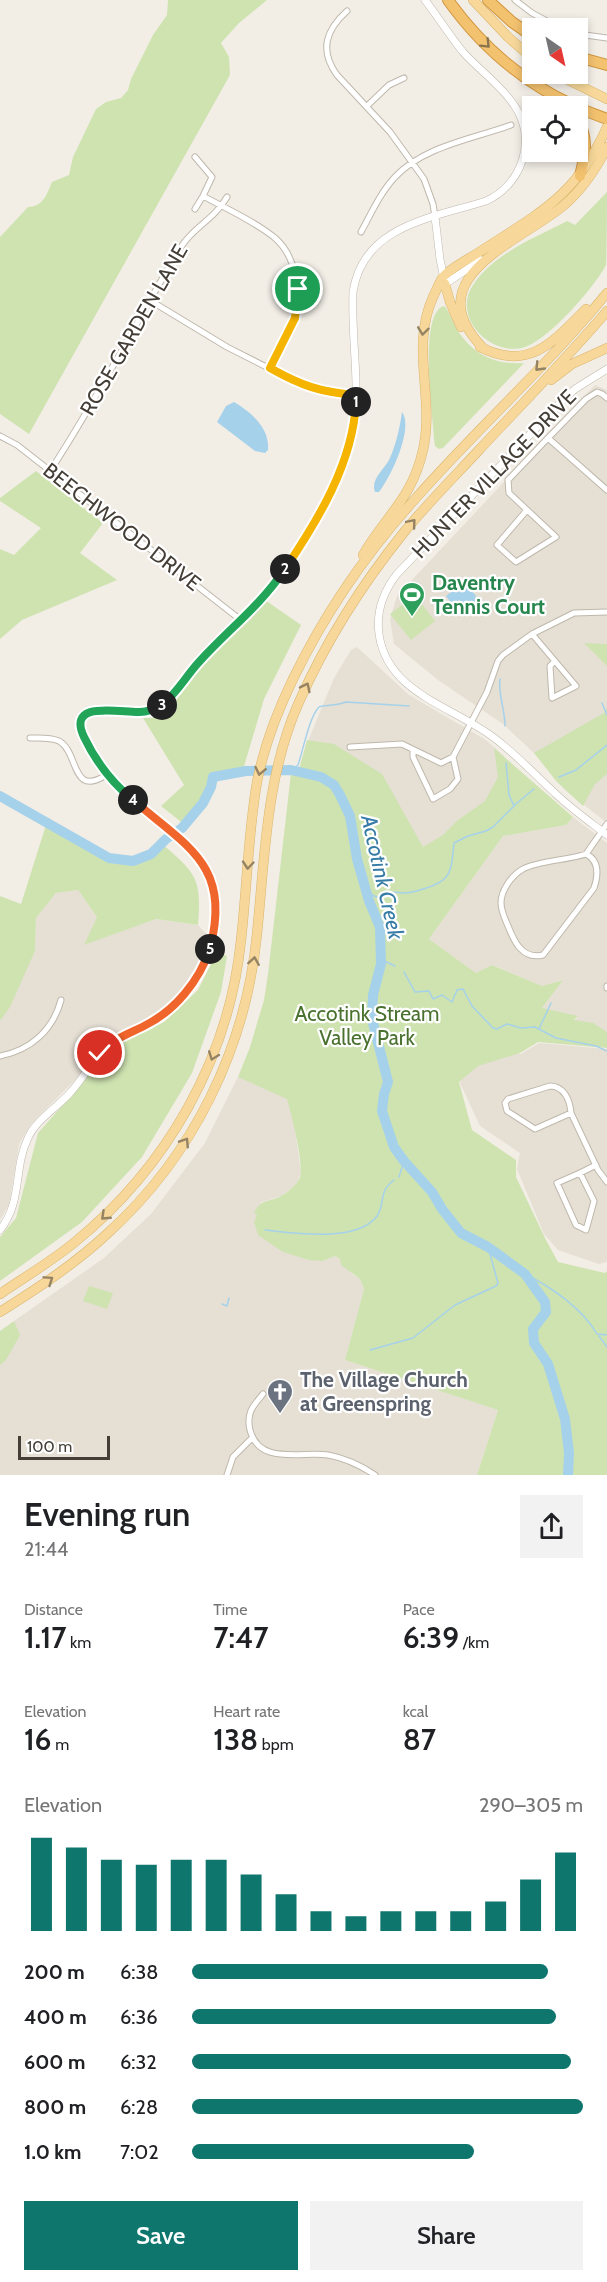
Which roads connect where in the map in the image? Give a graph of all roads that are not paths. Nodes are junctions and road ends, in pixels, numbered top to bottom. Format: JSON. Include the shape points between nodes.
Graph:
{"nodes":[{"id":1,"x":425,"y":0,"type":"edge"},
{"id":2,"x":448,"y":0,"type":"edge"},
{"id":3,"x":473,"y":0,"type":"edge"},
{"id":4,"x":488,"y":0,"type":"edge"},
{"id":5,"x":515,"y":0,"type":"edge"},
{"id":6,"x":348,"y":11,"type":"dead end"},
{"id":7,"x":540,"y":18,"type":"edge"},
{"id":8,"x":522,"y":29,"type":"edge"},
{"id":9,"x":588,"y":35,"type":"edge"},
{"id":10,"x":607,"y":38,"type":"edge"},
{"id":11,"x":522,"y":49,"type":"edge"},
{"id":12,"x":588,"y":60,"type":"edge"},
{"id":13,"x":607,"y":65,"type":"edge"},
{"id":14,"x":404,"y":78,"type":"dead end"},
{"id":15,"x":576,"y":84,"type":"edge"},
{"id":16,"x":537,"y":86,"type":"junction"},
{"id":17,"x":550,"y":96,"type":"edge"},
{"id":18,"x":556,"y":96,"type":"edge"},
{"id":19,"x":607,"y":99,"type":"edge"},
{"id":20,"x":367,"y":106,"type":"junction"},
{"id":21,"x":588,"y":112,"type":"edge"},
{"id":22,"x":607,"y":119,"type":"edge"},
{"id":23,"x":511,"y":125,"type":"dead end"},
{"id":24,"x":607,"y":127,"type":"edge"},
{"id":25,"x":607,"y":147,"type":"edge"},
{"id":26,"x":195,"y":157,"type":"dead end"},
{"id":27,"x":583,"y":162,"type":"edge"},
{"id":28,"x":413,"y":163,"type":"junction"},
{"id":29,"x":580,"y":176,"type":"junction"},
{"id":30,"x":203,"y":196,"type":"junction"},
{"id":31,"x":227,"y":197,"type":"dead end"},
{"id":32,"x":222,"y":206,"type":"junction"},
{"id":33,"x":195,"y":209,"type":"dead end"},
{"id":34,"x":435,"y":217,"type":"junction"},
{"id":35,"x":361,"y":232,"type":"dead end"},
{"id":36,"x":509,"y":243,"type":"junction"},
{"id":37,"x":444,"y":280,"type":"junction"},
{"id":38,"x":607,"y":285,"type":"edge"},
{"id":39,"x":607,"y":293,"type":"edge"},
{"id":40,"x":151,"y":301,"type":"junction"},
{"id":41,"x":607,"y":311,"type":"edge"},
{"id":42,"x":607,"y":348,"type":"edge"},
{"id":43,"x":484,"y":349,"type":"junction"},
{"id":44,"x":270,"y":368,"type":"junction"},
{"id":45,"x":607,"y":369,"type":"edge"},
{"id":46,"x":356,"y":395,"type":"junction"},
{"id":47,"x":607,"y":398,"type":"edge"},
{"id":48,"x":0,"y":436,"type":"edge"},
{"id":49,"x":548,"y":438,"type":"junction"},
{"id":50,"x":479,"y":450,"type":"junction"},
{"id":51,"x":50,"y":471,"type":"junction"},
{"id":52,"x":607,"y":490,"type":"edge"},
{"id":53,"x":527,"y":510,"type":"junction"},
{"id":54,"x":349,"y":581,"type":"junction"},
{"id":55,"x":607,"y":612,"type":"edge"},
{"id":56,"x":242,"y":621,"type":"junction"},
{"id":57,"x":532,"y":634,"type":"junction"},
{"id":58,"x":555,"y":661,"type":"junction"},
{"id":59,"x":470,"y":722,"type":"junction"},
{"id":60,"x":30,"y":738,"type":"dead end"},
{"id":61,"x":350,"y":747,"type":"dead end"},
{"id":62,"x":413,"y":751,"type":"junction"},
{"id":63,"x":453,"y":757,"type":"junction"},
{"id":64,"x":106,"y":775,"type":"junction"},
{"id":65,"x":607,"y":824,"type":"edge"},
{"id":66,"x":604,"y":833,"type":"edge"},
{"id":67,"x":586,"y":854,"type":"junction"},
{"id":68,"x":61,"y":1000,"type":"dead end"},
{"id":69,"x":0,"y":1056,"type":"edge"},
{"id":70,"x":571,"y":1113,"type":"junction"},
{"id":71,"x":596,"y":1165,"type":"junction"},
{"id":72,"x":579,"y":1173,"type":"junction"},
{"id":73,"x":607,"y":1182,"type":"edge"},
{"id":74,"x":0,"y":1230,"type":"edge"},
{"id":75,"x":0,"y":1294,"type":"edge"},
{"id":76,"x":0,"y":1312,"type":"edge"},
{"id":77,"x":264,"y":1394,"type":"dead end"},
{"id":78,"x":252,"y":1438,"type":"junction"},
{"id":79,"x":227,"y":1475,"type":"edge"},
{"id":80,"x":375,"y":1475,"type":"edge"}],
"edges":[{"from":1,"to":34,"type":"street","via":[[461,50],[515,106],[523,122],[525,140],[518,174],[503,191],[486,201]]},
{"from":2,"to":16,"type":"highway","one_way":true,"via":[[485,44]]},
{"from":3,"to":11,"type":"main road"},
{"from":4,"to":8,"type":"highway"},
{"from":5,"to":7,"type":"street"},
{"from":6,"to":20,"type":"street","via":[[331,28],[327,55],[337,75]]},
{"from":9,"to":10,"type":"street"},
{"from":12,"to":13,"type":"highway"},
{"from":14,"to":20,"type":"street","via":[[389,85]]},
{"from":15,"to":19,"type":"main road"},
{"from":16,"to":17,"type":"highway"},
{"from":16,"to":18,"type":"highway"},
{"from":20,"to":28,"type":"street"},
{"from":21,"to":22,"type":"highway"},
{"from":23,"to":28,"type":"street","via":[[433,152]]},
{"from":24,"to":29,"type":"main road"},
{"from":25,"to":36,"type":"main road","via":[[572,197]]},
{"from":26,"to":30,"type":"street","via":[[213,177]]},
{"from":27,"to":29,"type":"highway"},
{"from":28,"to":34,"type":"street","via":[[428,185]]},
{"from":28,"to":35,"type":"street","via":[[390,183]]},
{"from":29,"to":37,"type":"main road","via":[[549,206]]},
{"from":30,"to":32,"type":"street"},
{"from":30,"to":33,"type":"street"},
{"from":31,"to":32,"type":"street","name":"ROSE GARDEN LANE"},
{"from":32,"to":40,"type":"street","name":"ROSE GARDEN LANE","via":[[188,237]]},
{"from":32,"to":44,"type":"street","via":[[277,240],[295,274],[295,318]]},
{"from":34,"to":37,"type":"street"},
{"from":34,"to":46,"type":"street","via":[[389,236],[370,254],[358,274],[353,301]]},
{"from":36,"to":37,"type":"street"},
{"from":36,"to":43,"type":"main road","via":[[473,271],[462,291],[464,322]]},
{"from":37,"to":43,"type":"main road","via":[[462,329],[474,344]]},
{"from":37,"to":54,"type":"main road","one_way":true,"via":[[423,326],[426,430],[417,472],[409,491],[370,544]]},
{"from":38,"to":43,"type":"main road","via":[[567,328],[538,351],[510,357]]},
{"from":39,"to":54,"type":"main road","one_way":true,"via":[[415,499]]},
{"from":40,"to":44,"type":"street"},
{"from":40,"to":51,"type":"street","name":"ROSE GARDEN LANE"},
{"from":41,"to":50,"type":"main road"},
{"from":42,"to":50,"type":"main road","via":[[560,372]]},
{"from":44,"to":46,"type":"street","via":[[314,389]]},
{"from":45,"to":59,"type":"street","name":"HUNTER VILLAGE DRIVE","via":[[561,402],[397,574],[384,595],[379,630],[392,668],[410,687]]},
{"from":46,"to":56,"type":"street","via":[[348,452],[328,495],[282,574]]},
{"from":47,"to":49,"type":"street","via":[[597,392],[586,399]]},
{"from":48,"to":51,"type":"street","name":"BEECHWOOD DRIVE"},
{"from":49,"to":52,"type":"street"},
{"from":49,"to":53,"type":"street","via":[[508,480],[509,493]]},
{"from":76,"to":50,"type":"main road","one_way":true,"via":[[65,1269],[117,1225],[163,1174],[200,1118],[229,1056],[248,992],[274,776],[309,680],[365,585],[405,531]]},
{"from":51,"to":56,"type":"street","name":"BEECHWOOD DRIVE"},
{"from":53,"to":53,"type":"street","via":[[556,537],[516,562],[497,545]]},
{"from":54,"to":75,"type":"main road","one_way":true,"via":[[303,658],[269,736],[257,783],[235,981],[217,1045],[195,1096],[160,1153],[116,1205],[57,1256]]},
{"from":55,"to":57,"type":"street","via":[[574,613]]},
{"from":56,"to":64,"type":"street","via":[[200,660],[161,706],[141,712],[96,710],[84,716],[81,732]]},
{"from":57,"to":58,"type":"street"},
{"from":57,"to":59,"type":"street","via":[[512,646],[498,661]]},
{"from":58,"to":58,"type":"street","via":[[576,686],[552,698],[550,666]]},
{"from":59,"to":63,"type":"street"},
{"from":59,"to":66,"type":"street","name":"HUNTER VILLAGE DRIVE","via":[[510,750]]},
{"from":60,"to":64,"type":"street","via":[[52,739],[62,744],[79,775],[89,782]]},
{"from":61,"to":62,"type":"street","via":[[402,744]]},
{"from":62,"to":63,"type":"street","via":[[441,764]]},
{"from":62,"to":63,"type":"street","via":[[433,799],[458,779]]},
{"from":64,"to":74,"type":"street","via":[[204,864],[214,890],[215,921],[207,958],[191,985],[171,1007],[152,1022],[106,1046],[69,1094],[33,1129],[25,1146],[12,1212]]},
{"from":65,"to":66,"type":"street"},
{"from":66,"to":67,"type":"street"},
{"from":67,"to":67,"type":"street","via":[[524,868],[504,889],[503,914],[521,950],[543,955],[594,888],[597,869]]},
{"from":68,"to":69,"type":"street","via":[[57,1017],[30,1045]]},
{"from":70,"to":70,"type":"street","via":[[535,1129],[507,1111],[505,1103],[512,1097],[556,1086],[564,1093]]},
{"from":70,"to":71,"type":"street"},
{"from":71,"to":72,"type":"street"},
{"from":71,"to":73,"type":"street"},
{"from":72,"to":72,"type":"street","via":[[557,1183],[576,1225],[586,1230],[594,1201]]},
{"from":77,"to":78,"type":"street","via":[[250,1410]]},
{"from":78,"to":79,"type":"street","via":[[233,1457]]},
{"from":78,"to":80,"type":"street","via":[[273,1454],[329,1455]]}]}
